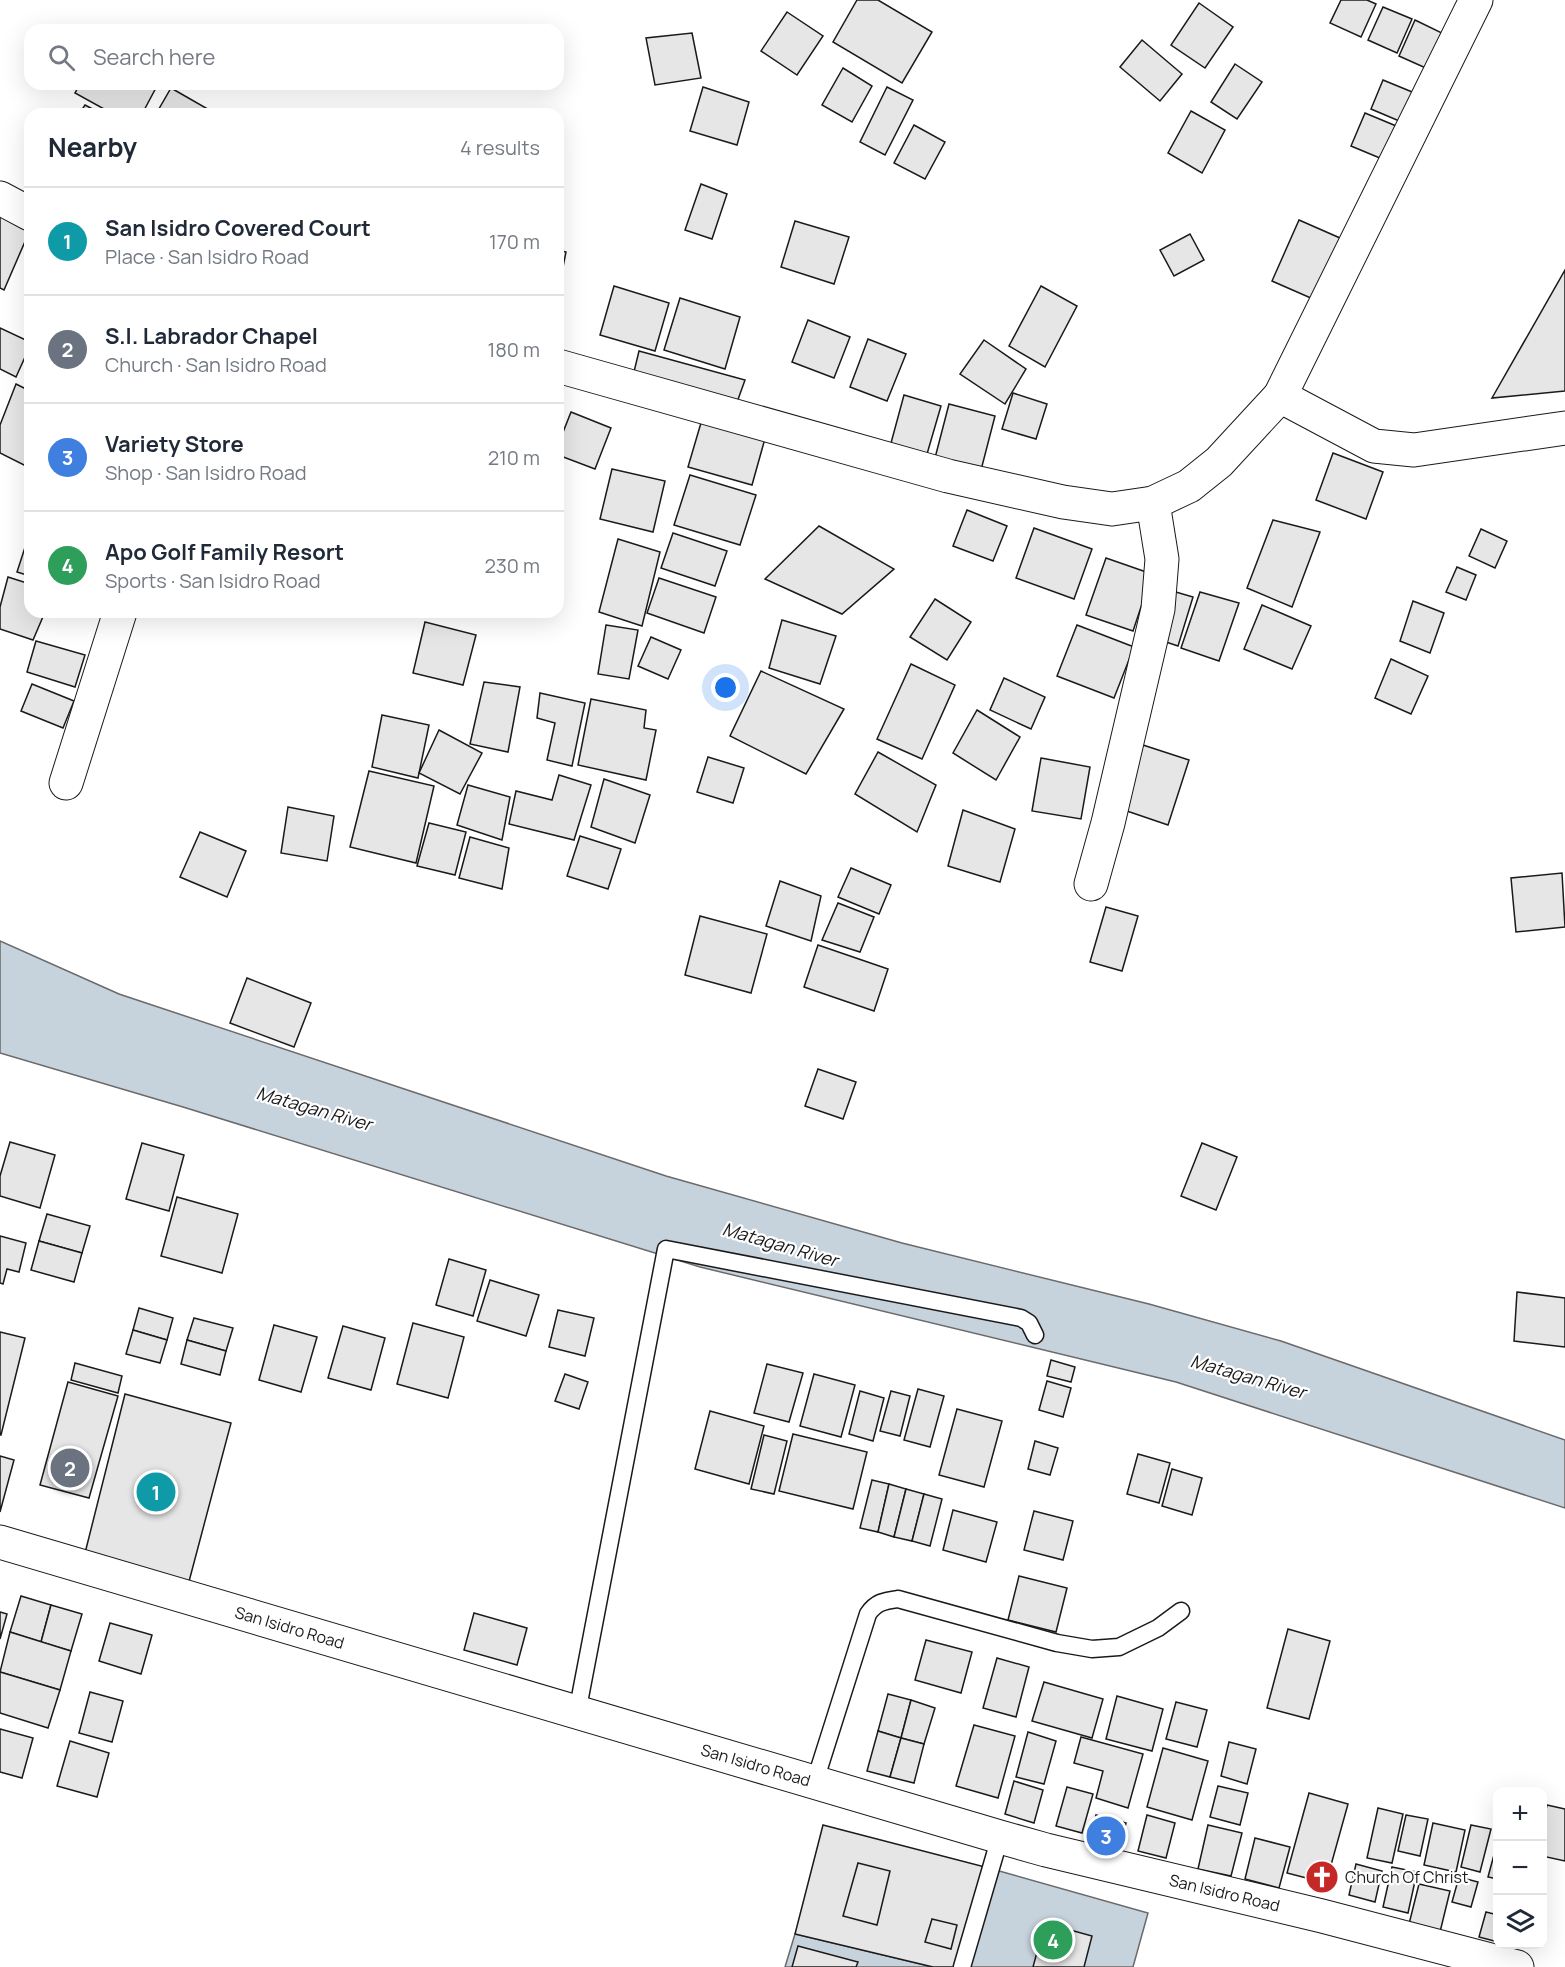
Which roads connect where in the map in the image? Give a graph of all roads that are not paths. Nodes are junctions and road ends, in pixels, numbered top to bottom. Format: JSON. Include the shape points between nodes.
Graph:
{"nodes":[{"id":1,"x":1476,"y":0,"type":"edge"},
{"id":2,"x":0,"y":198,"type":"edge"},
{"id":3,"x":24,"y":211,"type":"edge"},
{"id":4,"x":564,"y":368,"type":"edge"},
{"id":5,"x":1280,"y":396,"type":"junction"},
{"id":6,"x":1565,"y":428,"type":"edge"},
{"id":7,"x":1153,"y":503,"type":"junction"},
{"id":8,"x":118,"y":618,"type":"edge"},
{"id":9,"x":66,"y":783,"type":"dead end"},
{"id":10,"x":1091,"y":884,"type":"dead end"},
{"id":11,"x":1035,"y":1335,"type":"dead end"},
{"id":12,"x":0,"y":1542,"type":"edge"},
{"id":13,"x":1181,"y":1611,"type":"dead end"},
{"id":14,"x":578,"y":1713,"type":"junction"},
{"id":15,"x":815,"y":1781,"type":"junction"},
{"id":16,"x":1000,"y":1837,"type":"junction"},
{"id":17,"x":962,"y":1967,"type":"edge"},
{"id":18,"x":1517,"y":1967,"type":"edge"}],
"edges":[{"from":1,"to":5,"type":"street"},
{"from":2,"to":3,"type":"street"},
{"from":4,"to":7,"type":"street","via":[[948,476],[1112,509]]},
{"from":5,"to":6,"type":"street","via":[[1374,446],[1414,450]]},
{"from":5,"to":7,"type":"street","via":[[1219,462],[1188,486]]},
{"from":7,"to":10,"type":"street","via":[[1162,559],[1158,609]]},
{"from":8,"to":9,"type":"street"},
{"from":11,"to":14,"type":"lane","via":[[1021,1318],[666,1249]]},
{"from":12,"to":14,"type":"street","name":"San Isidro Road"},
{"from":13,"to":15,"type":"lane","via":[[1158,1628],[1119,1647],[1092,1649],[898,1599],[883,1601],[868,1614]]},
{"from":14,"to":15,"type":"street","name":"San Isidro Road"},
{"from":15,"to":16,"type":"street","name":"San Isidro Road"},
{"from":16,"to":17,"type":"lane"},
{"from":16,"to":18,"type":"street","name":"San Isidro Road"}]}
